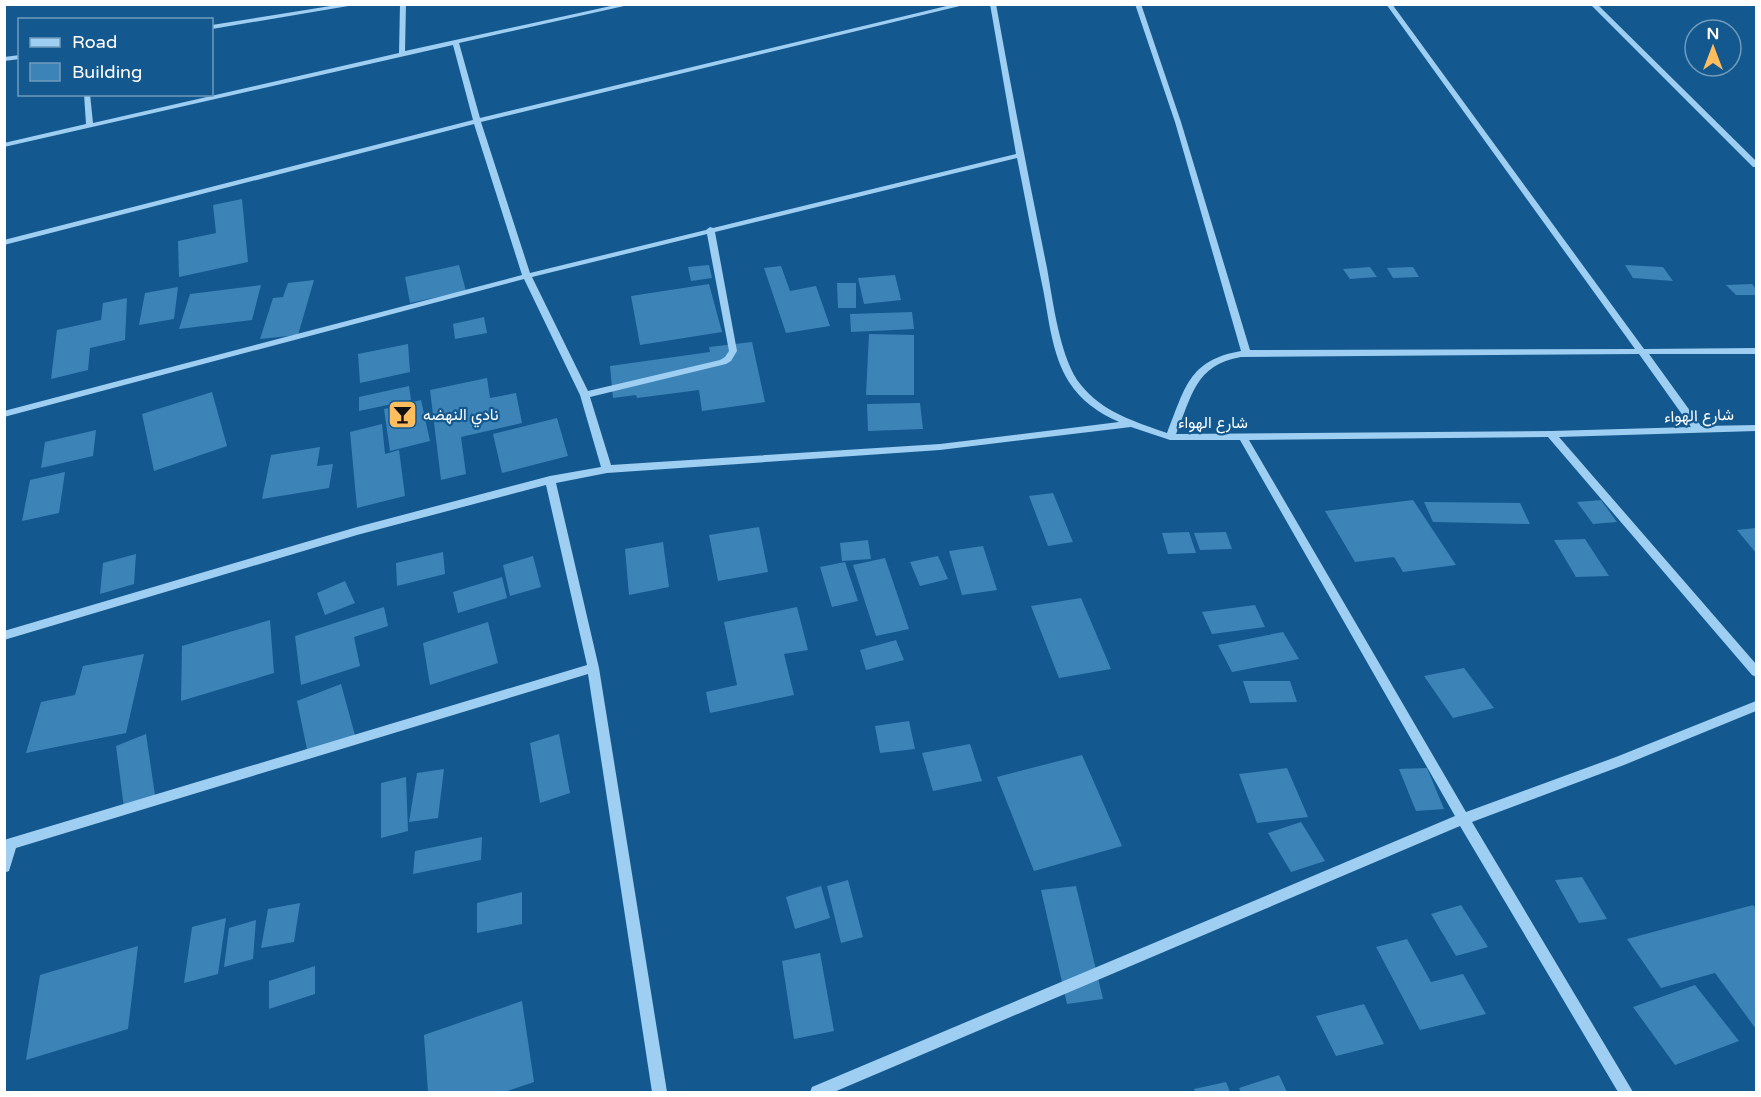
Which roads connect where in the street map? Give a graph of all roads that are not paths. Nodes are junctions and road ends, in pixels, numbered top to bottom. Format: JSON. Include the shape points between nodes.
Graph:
{"nodes":[{"id":1,"x":357,"y":4,"type":"edge"},
{"id":2,"x":404,"y":4,"type":"edge"},
{"id":3,"x":630,"y":4,"type":"edge"},
{"id":4,"x":965,"y":4,"type":"edge"},
{"id":5,"x":993,"y":4,"type":"edge"},
{"id":6,"x":1138,"y":4,"type":"edge"},
{"id":7,"x":1389,"y":4,"type":"edge"},
{"id":8,"x":1593,"y":4,"type":"edge"},
{"id":9,"x":213,"y":27,"type":"edge"},
{"id":10,"x":456,"y":42,"type":"junction"},
{"id":11,"x":402,"y":54,"type":"junction"},
{"id":12,"x":87,"y":96,"type":"edge"},
{"id":13,"x":477,"y":121,"type":"junction"},
{"id":14,"x":90,"y":125,"type":"junction"},
{"id":15,"x":4,"y":145,"type":"edge"},
{"id":16,"x":1020,"y":155,"type":"junction"},
{"id":17,"x":1756,"y":165,"type":"edge"},
{"id":18,"x":710,"y":229,"type":"junction"},
{"id":19,"x":4,"y":243,"type":"edge"},
{"id":20,"x":527,"y":276,"type":"junction"},
{"id":21,"x":1756,"y":351,"type":"edge"},
{"id":22,"x":1642,"y":352,"type":"junction"},
{"id":23,"x":1246,"y":353,"type":"junction"},
{"id":24,"x":585,"y":395,"type":"junction"},
{"id":25,"x":4,"y":414,"type":"edge"},
{"id":26,"x":1130,"y":424,"type":"junction"},
{"id":27,"x":1756,"y":428,"type":"edge"},
{"id":28,"x":1699,"y":430,"type":"junction"},
{"id":29,"x":1551,"y":434,"type":"junction"},
{"id":30,"x":1170,"y":437,"type":"junction"},
{"id":31,"x":1243,"y":437,"type":"junction"},
{"id":32,"x":607,"y":469,"type":"junction"},
{"id":33,"x":550,"y":480,"type":"junction"},
{"id":34,"x":4,"y":636,"type":"edge"},
{"id":35,"x":593,"y":668,"type":"junction"},
{"id":36,"x":1756,"y":672,"type":"edge"},
{"id":37,"x":1756,"y":706,"type":"edge"},
{"id":38,"x":1463,"y":819,"type":"junction"},
{"id":39,"x":8,"y":845,"type":"edge"},
{"id":40,"x":4,"y":867,"type":"edge"},
{"id":41,"x":660,"y":1092,"type":"edge"},
{"id":42,"x":817,"y":1092,"type":"edge"},
{"id":43,"x":1626,"y":1092,"type":"edge"}],
"edges":[{"from":1,"to":9,"type":"street"},
{"from":2,"to":11,"type":"street"},
{"from":3,"to":10,"type":"street"},
{"from":4,"to":13,"type":"street"},
{"from":5,"to":16,"type":"street","name":"شارع الهواء"},
{"from":6,"to":23,"type":"street","via":[[1178,122]]},
{"from":7,"to":22,"type":"street"},
{"from":8,"to":17,"type":"street"},
{"from":10,"to":11,"type":"street"},
{"from":10,"to":13,"type":"street"},
{"from":11,"to":14,"type":"street"},
{"from":12,"to":14,"type":"street"},
{"from":13,"to":19,"type":"street"},
{"from":13,"to":20,"type":"street"},
{"from":14,"to":15,"type":"street"},
{"from":16,"to":18,"type":"street"},
{"from":16,"to":26,"type":"street","name":"شارع الهواء","via":[[1064,359],[1076,386],[1099,408]]},
{"from":18,"to":20,"type":"street"},
{"from":18,"to":24,"type":"street","via":[[732,355],[723,362]]},
{"from":20,"to":24,"type":"street"},
{"from":20,"to":25,"type":"street"},
{"from":21,"to":22,"type":"street"},
{"from":22,"to":23,"type":"street"},
{"from":22,"to":28,"type":"street"},
{"from":23,"to":30,"type":"street","via":[[1218,361],[1199,374]]},
{"from":24,"to":32,"type":"street"},
{"from":26,"to":30,"type":"street","name":"شارع الهواء"},
{"from":26,"to":32,"type":"street","via":[[940,447]]},
{"from":27,"to":28,"type":"street","name":"شارع الهواء"},
{"from":28,"to":29,"type":"street","name":"شارع الهواء"},
{"from":29,"to":31,"type":"street","name":"شارع الهواء"},
{"from":29,"to":36,"type":"street"},
{"from":30,"to":31,"type":"street","name":"شارع الهواء"},
{"from":31,"to":38,"type":"street"},
{"from":32,"to":33,"type":"street"},
{"from":33,"to":34,"type":"street","via":[[357,531]]},
{"from":33,"to":35,"type":"street"},
{"from":35,"to":39,"type":"street"},
{"from":35,"to":41,"type":"street"},
{"from":37,"to":38,"type":"street"},
{"from":38,"to":42,"type":"street"},
{"from":38,"to":43,"type":"street"},
{"from":39,"to":40,"type":"street"}]}
